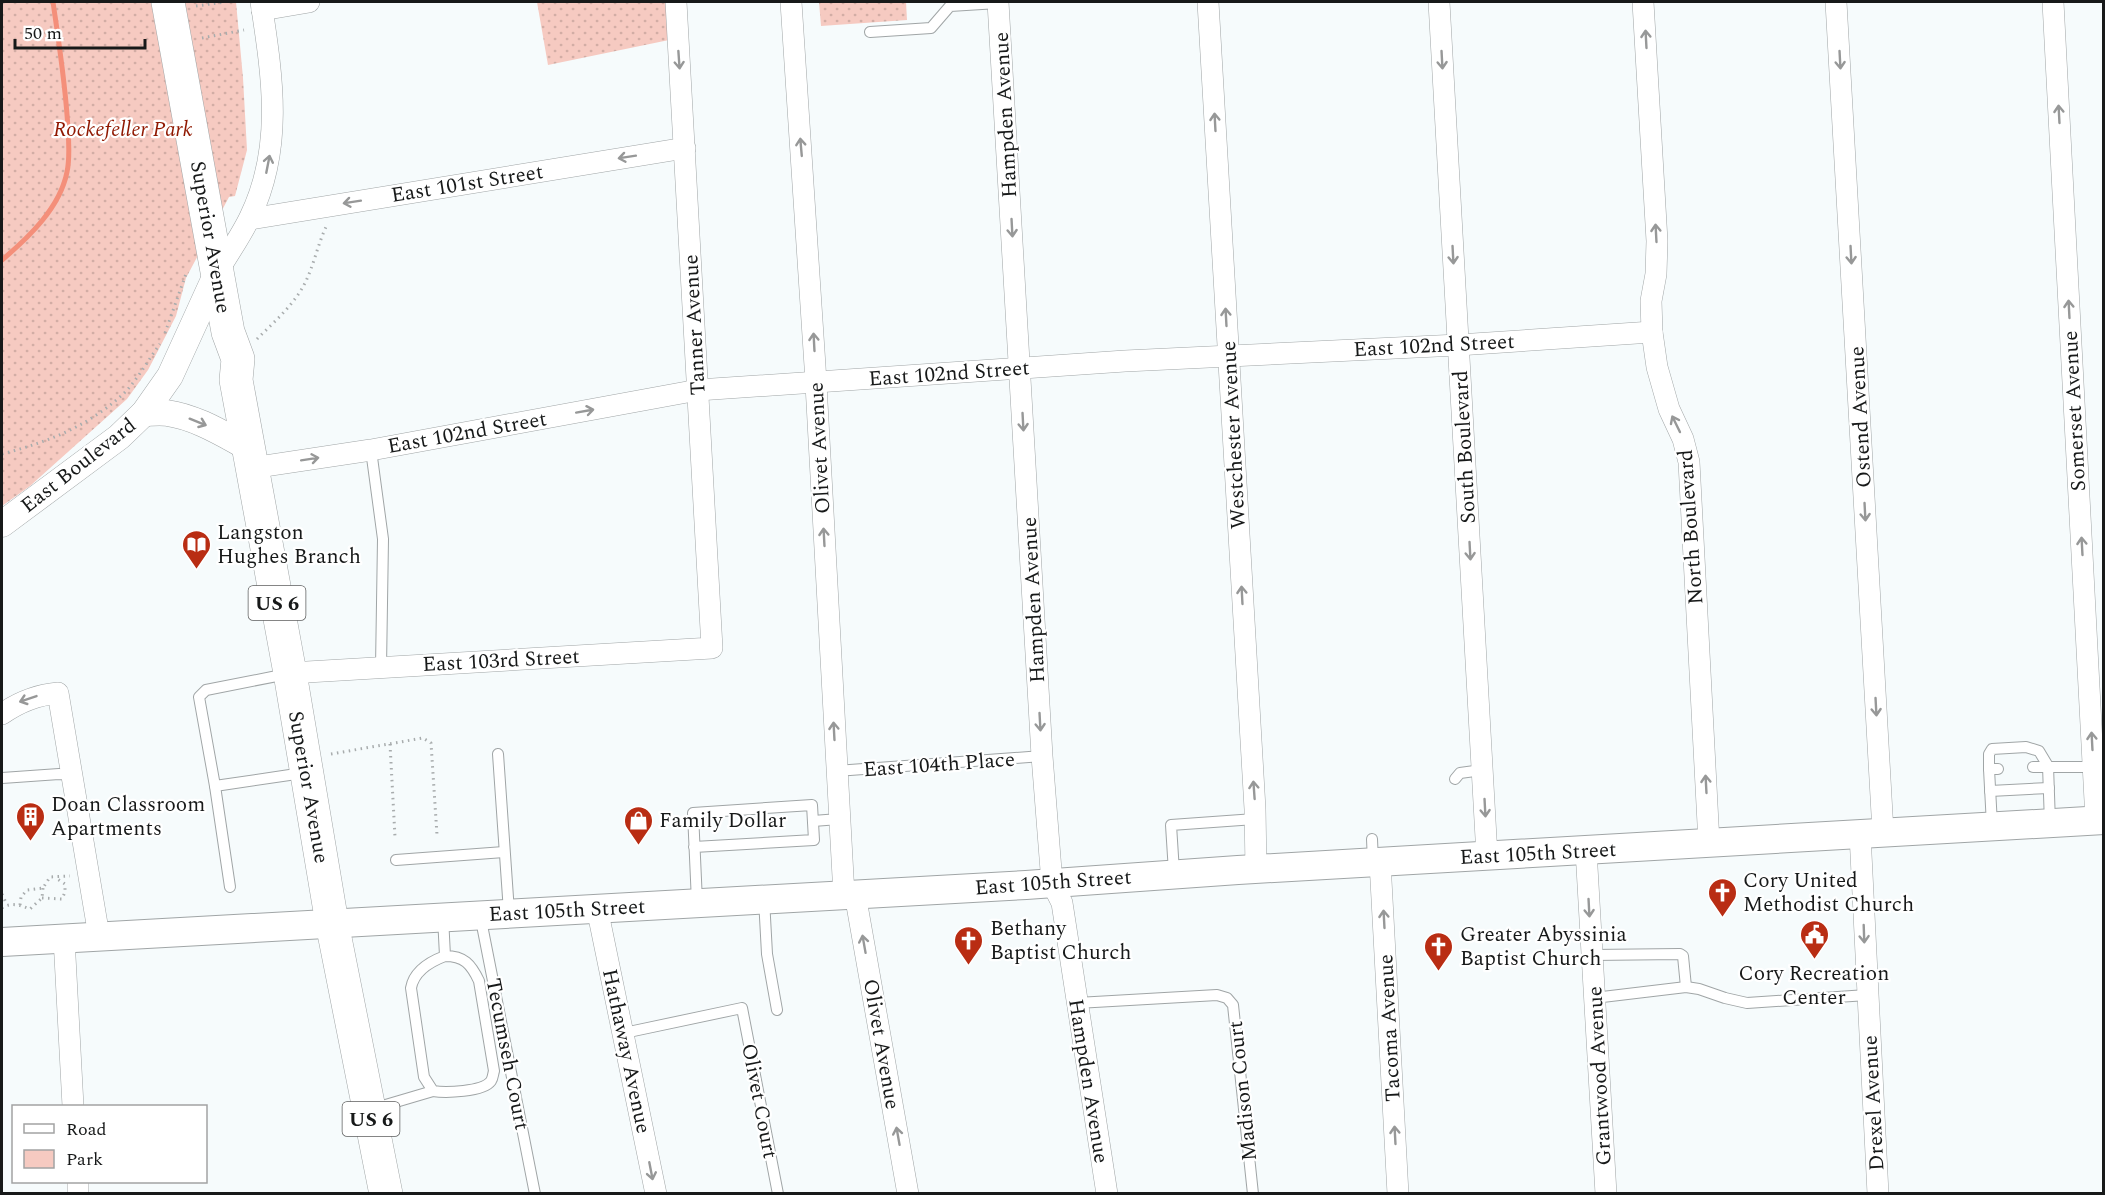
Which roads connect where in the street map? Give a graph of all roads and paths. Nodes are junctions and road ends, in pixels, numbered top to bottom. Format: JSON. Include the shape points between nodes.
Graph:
{"nodes":[{"id":1,"x":225,"y":2,"type":"edge"},
{"id":2,"x":309,"y":2,"type":"edge"},
{"id":3,"x":676,"y":2,"type":"edge"},
{"id":4,"x":791,"y":2,"type":"edge"},
{"id":5,"x":998,"y":2,"type":"edge"},
{"id":6,"x":1208,"y":2,"type":"edge"},
{"id":7,"x":1439,"y":2,"type":"edge"},
{"id":8,"x":1644,"y":2,"type":"edge"},
{"id":9,"x":1836,"y":2,"type":"edge"},
{"id":10,"x":2053,"y":2,"type":"edge"},
{"id":11,"x":182,"y":4,"type":"edge"},
{"id":12,"x":262,"y":6,"type":"edge"},
{"id":13,"x":244,"y":30,"type":"dead end"},
{"id":14,"x":870,"y":32,"type":"dead end"},
{"id":15,"x":202,"y":38,"type":"dead end"},
{"id":16,"x":685,"y":148,"type":"junction"},
{"id":17,"x":250,"y":219,"type":"junction"},
{"id":18,"x":328,"y":222,"type":"dead end"},
{"id":19,"x":202,"y":272,"type":"junction"},
{"id":20,"x":1652,"y":332,"type":"junction"},
{"id":21,"x":242,"y":336,"type":"junction"},
{"id":22,"x":1458,"y":345,"type":"junction"},
{"id":23,"x":1228,"y":355,"type":"junction"},
{"id":24,"x":1020,"y":368,"type":"junction"},
{"id":25,"x":816,"y":382,"type":"junction"},
{"id":26,"x":698,"y":390,"type":"junction"},
{"id":27,"x":144,"y":413,"type":"junction"},
{"id":28,"x":371,"y":450,"type":"junction"},
{"id":29,"x":2,"y":454,"type":"edge"},
{"id":30,"x":250,"y":458,"type":"junction"},
{"id":31,"x":2,"y":524,"type":"edge"},
{"id":32,"x":712,"y":648,"type":"joint"},
{"id":33,"x":381,"y":667,"type":"junction"},
{"id":34,"x":290,"y":673,"type":"junction"},
{"id":35,"x":2,"y":714,"type":"edge"},
{"id":36,"x":390,"y":744,"type":"junction"},
{"id":37,"x":498,"y":754,"type":"dead end"},
{"id":38,"x":1042,"y":756,"type":"junction"},
{"id":39,"x":319,"y":763,"type":"junction"},
{"id":40,"x":2048,"y":766,"type":"junction"},
{"id":41,"x":2033,"y":767,"type":"dead end"},
{"id":42,"x":2093,"y":767,"type":"junction"},
{"id":43,"x":837,"y":771,"type":"junction"},
{"id":44,"x":1482,"y":771,"type":"junction"},
{"id":45,"x":72,"y":775,"type":"junction"},
{"id":46,"x":2,"y":778,"type":"edge"},
{"id":47,"x":1455,"y":780,"type":"dead end"},
{"id":48,"x":215,"y":786,"type":"junction"},
{"id":49,"x":2049,"y":788,"type":"junction"},
{"id":50,"x":1990,"y":791,"type":"junction"},
{"id":51,"x":839,"y":819,"type":"junction"},
{"id":52,"x":1255,"y":819,"type":"junction"},
{"id":53,"x":2100,"y":820,"type":"edge"},
{"id":54,"x":813,"y":821,"type":"junction"},
{"id":55,"x":2050,"y":823,"type":"junction"},
{"id":56,"x":1992,"y":827,"type":"junction"},
{"id":57,"x":1872,"y":833,"type":"junction"},
{"id":58,"x":436,"y":835,"type":"dead end"},
{"id":59,"x":395,"y":837,"type":"dead end"},
{"id":60,"x":1709,"y":843,"type":"junction"},
{"id":61,"x":694,"y":847,"type":"junction"},
{"id":62,"x":1586,"y":850,"type":"junction"},
{"id":63,"x":504,"y":852,"type":"junction"},
{"id":64,"x":1375,"y":854,"type":"junction"},
{"id":65,"x":1487,"y":856,"type":"junction"},
{"id":66,"x":396,"y":860,"type":"dead end"},
{"id":67,"x":1256,"y":869,"type":"junction"},
{"id":68,"x":1174,"y":874,"type":"junction"},
{"id":69,"x":78,"y":876,"type":"dead end"},
{"id":70,"x":54,"y":877,"type":"junction"},
{"id":71,"x":1052,"y":883,"type":"junction"},
{"id":72,"x":230,"y":887,"type":"dead end"},
{"id":73,"x":43,"y":888,"type":"junction"},
{"id":74,"x":2,"y":894,"type":"edge"},
{"id":75,"x":849,"y":894,"type":"junction"},
{"id":76,"x":42,"y":898,"type":"junction"},
{"id":77,"x":764,"y":899,"type":"junction"},
{"id":78,"x":697,"y":903,"type":"junction"},
{"id":79,"x":7,"y":905,"type":"junction"},
{"id":80,"x":20,"y":905,"type":"junction"},
{"id":81,"x":2,"y":908,"type":"edge"},
{"id":82,"x":597,"y":908,"type":"junction"},
{"id":83,"x":509,"y":913,"type":"junction"},
{"id":84,"x":480,"y":915,"type":"junction"},
{"id":85,"x":443,"y":917,"type":"junction"},
{"id":86,"x":332,"y":923,"type":"junction"},
{"id":87,"x":99,"y":936,"type":"junction"},
{"id":88,"x":64,"y":938,"type":"junction"},
{"id":89,"x":2,"y":942,"type":"edge"},
{"id":90,"x":1592,"y":955,"type":"junction"},
{"id":91,"x":445,"y":956,"type":"junction"},
{"id":92,"x":1686,"y":987,"type":"junction"},
{"id":93,"x":1867,"y":995,"type":"junction"},
{"id":94,"x":1594,"y":998,"type":"junction"},
{"id":95,"x":1077,"y":1003,"type":"junction"},
{"id":96,"x":777,"y":1010,"type":"dead end"},
{"id":97,"x":624,"y":1033,"type":"junction"},
{"id":98,"x":433,"y":1091,"type":"junction"},
{"id":99,"x":73,"y":1105,"type":"edge"},
{"id":100,"x":369,"y":1110,"type":"junction"},
{"id":101,"x":386,"y":1194,"type":"edge"},
{"id":102,"x":535,"y":1194,"type":"edge"},
{"id":103,"x":656,"y":1194,"type":"edge"},
{"id":104,"x":778,"y":1194,"type":"edge"},
{"id":105,"x":908,"y":1194,"type":"edge"},
{"id":106,"x":1107,"y":1194,"type":"edge"},
{"id":107,"x":1253,"y":1194,"type":"edge"},
{"id":108,"x":1398,"y":1194,"type":"edge"},
{"id":109,"x":1606,"y":1194,"type":"edge"},
{"id":110,"x":1878,"y":1194,"type":"edge"}],
"edges":[{"from":1,"to":11,"type":"path"},
{"from":2,"to":12,"type":"street"},
{"from":3,"to":16,"type":"street","name":"Tanner Avenue","one_way":true},
{"from":25,"to":4,"type":"street","name":"Olivet Avenue","one_way":true},
{"from":5,"to":14,"type":"lane","via":[[950,6],[931,28]]},
{"from":5,"to":24,"type":"street","name":"Hampden Avenue","one_way":true},
{"from":23,"to":6,"type":"street","name":"Westchester Avenue","one_way":true},
{"from":7,"to":22,"type":"street","name":"South Boulevard","one_way":true},
{"from":20,"to":8,"type":"street","name":"North Boulevard","one_way":true,"via":[[1657,241]]},
{"from":9,"to":57,"type":"street","name":"Ostend Avenue","one_way":true},
{"from":42,"to":10,"type":"street","name":"Somerset Avenue","one_way":true},
{"from":11,"to":19,"type":"main road","name":"Superior Avenue","number":"US 6"},
{"from":17,"to":12,"type":"street","name":"East Boulevard","one_way":true,"via":[[272,147],[272,71]]},
{"from":13,"to":15,"type":"path"},
{"from":16,"to":17,"type":"street","name":"East 101st Street","one_way":true},
{"from":16,"to":26,"type":"street","name":"Tanner Avenue"},
{"from":17,"to":19,"type":"street","name":"East Boulevard"},
{"from":18,"to":21,"type":"path","via":[[295,301]]},
{"from":19,"to":21,"type":"main road","name":"Superior Avenue","number":"US 6"},
{"from":19,"to":27,"type":"street","name":"East Boulevard","via":[[170,376]]},
{"from":19,"to":29,"type":"path","via":[[161,342],[123,395],[78,428]]},
{"from":20,"to":22,"type":"street","name":"East 102nd Street"},
{"from":60,"to":20,"type":"street","name":"North Boulevard","one_way":true,"via":[[1689,462],[1657,367]]},
{"from":21,"to":30,"type":"main road","name":"Superior Avenue","number":"US 6","via":[[237,380]]},
{"from":22,"to":23,"type":"street","name":"East 102nd Street"},
{"from":22,"to":44,"type":"street","name":"South Boulevard","one_way":true},
{"from":23,"to":24,"type":"street","name":"East 102nd Street"},
{"from":52,"to":23,"type":"street","name":"Westchester Avenue","one_way":true},
{"from":24,"to":25,"type":"street","name":"East 102nd Street"},
{"from":24,"to":38,"type":"street","name":"Hampden Avenue","one_way":true},
{"from":25,"to":26,"type":"street","name":"East 102nd Street"},
{"from":43,"to":25,"type":"street","name":"Olivet Avenue","one_way":true},
{"from":28,"to":26,"type":"street","name":"East 102nd Street","one_way":true},
{"from":26,"to":32,"type":"street","name":"Tanner Avenue"},
{"from":27,"to":30,"type":"street","one_way":true,"via":[[190,419],[213,429]]},
{"from":27,"to":31,"type":"street","name":"East Boulevard","via":[[119,437]]},
{"from":30,"to":28,"type":"street","name":"East 102nd Street","one_way":true},
{"from":28,"to":33,"type":"lane","via":[[383,539]]},
{"from":30,"to":34,"type":"main road","name":"Superior Avenue","number":"US 6"},
{"from":32,"to":33,"type":"street","name":"East 103rd Street"},
{"from":33,"to":34,"type":"street","name":"East 103rd Street"},
{"from":34,"to":39,"type":"main road","name":"Superior Avenue","number":"US 6"},
{"from":34,"to":48,"type":"lane","via":[[206,690],[199,697]]},
{"from":45,"to":35,"type":"street","one_way":true,"via":[[58,693],[19,702]]},
{"from":36,"to":39,"type":"path"},
{"from":36,"to":58,"type":"path","via":[[423,738],[431,743]]},
{"from":36,"to":59,"type":"path"},
{"from":37,"to":63,"type":"lane"},
{"from":38,"to":43,"type":"lane","name":"East 104th Place"},
{"from":38,"to":71,"type":"street","name":"Hampden Avenue"},
{"from":39,"to":48,"type":"lane"},
{"from":39,"to":86,"type":"main road","name":"Superior Avenue","number":"US 6"},
{"from":40,"to":41,"type":"lane"},
{"from":40,"to":42,"type":"lane"},
{"from":40,"to":49,"type":"lane"},
{"from":40,"to":50,"type":"lane","via":[[2034,748],[1994,748],[1990,750]]},
{"from":42,"to":53,"type":"street","name":"Somerset Avenue"},
{"from":43,"to":51,"type":"street","name":"Olivet Avenue"},
{"from":44,"to":47,"type":"lane","via":[[1463,772]]},
{"from":44,"to":65,"type":"street","name":"South Boulevard","one_way":true},
{"from":45,"to":46,"type":"lane"},
{"from":45,"to":87,"type":"street"},
{"from":48,"to":72,"type":"lane"},
{"from":49,"to":50,"type":"lane"},
{"from":49,"to":55,"type":"lane"},
{"from":50,"to":56,"type":"lane"},
{"from":51,"to":54,"type":"lane"},
{"from":51,"to":75,"type":"street","name":"Olivet Avenue"},
{"from":52,"to":67,"type":"street","name":"Westchester Avenue"},
{"from":52,"to":68,"type":"lane","via":[[1171,825]]},
{"from":53,"to":55,"type":"main road","name":"East 105th Street"},
{"from":54,"to":61,"type":"lane","via":[[814,840]]},
{"from":54,"to":61,"type":"lane","via":[[812,805],[693,813]]},
{"from":55,"to":56,"type":"main road","name":"East 105th Street"},
{"from":56,"to":57,"type":"main road","name":"East 105th Street"},
{"from":57,"to":60,"type":"main road","name":"East 105th Street"},
{"from":57,"to":93,"type":"street","name":"Drexel Avenue","one_way":true},
{"from":60,"to":62,"type":"main road","name":"East 105th Street"},
{"from":61,"to":78,"type":"lane"},
{"from":62,"to":65,"type":"main road","name":"East 105th Street"},
{"from":62,"to":90,"type":"street","name":"Grantwood Avenue","one_way":true},
{"from":63,"to":66,"type":"lane"},
{"from":63,"to":83,"type":"lane"},
{"from":64,"to":65,"type":"main road","name":"East 105th Street"},
{"from":64,"to":67,"type":"main road","name":"East 105th Street"},
{"from":108,"to":64,"type":"street","name":"Tacoma Avenue","one_way":true},
{"from":67,"to":68,"type":"main road","name":"East 105th Street"},
{"from":68,"to":71,"type":"main road","name":"East 105th Street"},
{"from":69,"to":70,"type":"path"},
{"from":70,"to":73,"type":"path"},
{"from":70,"to":76,"type":"path","via":[[65,884],[62,899]]},
{"from":71,"to":75,"type":"main road","name":"East 105th Street"},
{"from":71,"to":95,"type":"street","name":"Hampden Avenue","via":[[1062,903]]},
{"from":73,"to":76,"type":"path"},
{"from":73,"to":80,"type":"path","via":[[27,890]]},
{"from":74,"to":79,"type":"path"},
{"from":75,"to":77,"type":"main road","name":"East 105th Street"},
{"from":105,"to":75,"type":"street","name":"Olivet Avenue","one_way":true},
{"from":76,"to":80,"type":"path","via":[[30,909]]},
{"from":77,"to":78,"type":"main road","name":"East 105th Street"},
{"from":77,"to":96,"type":"lane","via":[[767,954]]},
{"from":78,"to":82,"type":"main road","name":"East 105th Street"},
{"from":79,"to":80,"type":"path"},
{"from":79,"to":81,"type":"path"},
{"from":82,"to":83,"type":"main road","name":"East 105th Street"},
{"from":82,"to":97,"type":"street","name":"Hathaway Avenue"},
{"from":83,"to":84,"type":"main road","name":"East 105th Street"},
{"from":84,"to":85,"type":"main road","name":"East 105th Street"},
{"from":84,"to":102,"type":"lane","name":"Tecumseh Court"},
{"from":85,"to":86,"type":"main road","name":"East 105th Street"},
{"from":85,"to":91,"type":"lane"},
{"from":86,"to":87,"type":"main road","name":"East 105th Street"},
{"from":86,"to":100,"type":"main road","name":"Superior Avenue","number":"US 6"},
{"from":87,"to":88,"type":"main road","name":"East 105th Street"},
{"from":88,"to":89,"type":"main road","name":"East 105th Street"},
{"from":88,"to":99,"type":"street"},
{"from":90,"to":92,"type":"lane","via":[[1680,954]]},
{"from":90,"to":94,"type":"street","name":"Grantwood Avenue"},
{"from":91,"to":98,"type":"lane","via":[[419,972],[411,988],[424,1077]]},
{"from":91,"to":98,"type":"lane","via":[[465,960],[479,981],[494,1071],[491,1081],[484,1086],[445,1093]]},
{"from":92,"to":93,"type":"lane","via":[[1747,1004]]},
{"from":92,"to":94,"type":"lane"},
{"from":93,"to":110,"type":"street","name":"Drexel Avenue"},
{"from":94,"to":109,"type":"street","name":"Grantwood Avenue"},
{"from":95,"to":106,"type":"street","name":"Hampden Avenue"},
{"from":95,"to":107,"type":"lane","name":"Madison Court","via":[[1217,995],[1227,998],[1233,1005]]},
{"from":97,"to":103,"type":"street","name":"Hathaway Avenue","one_way":true},
{"from":97,"to":104,"type":"lane","name":"Olivet Court","via":[[742,1008]]},
{"from":98,"to":100,"type":"lane"},
{"from":100,"to":101,"type":"main road","name":"Superior Avenue","number":"US 6"}]}
